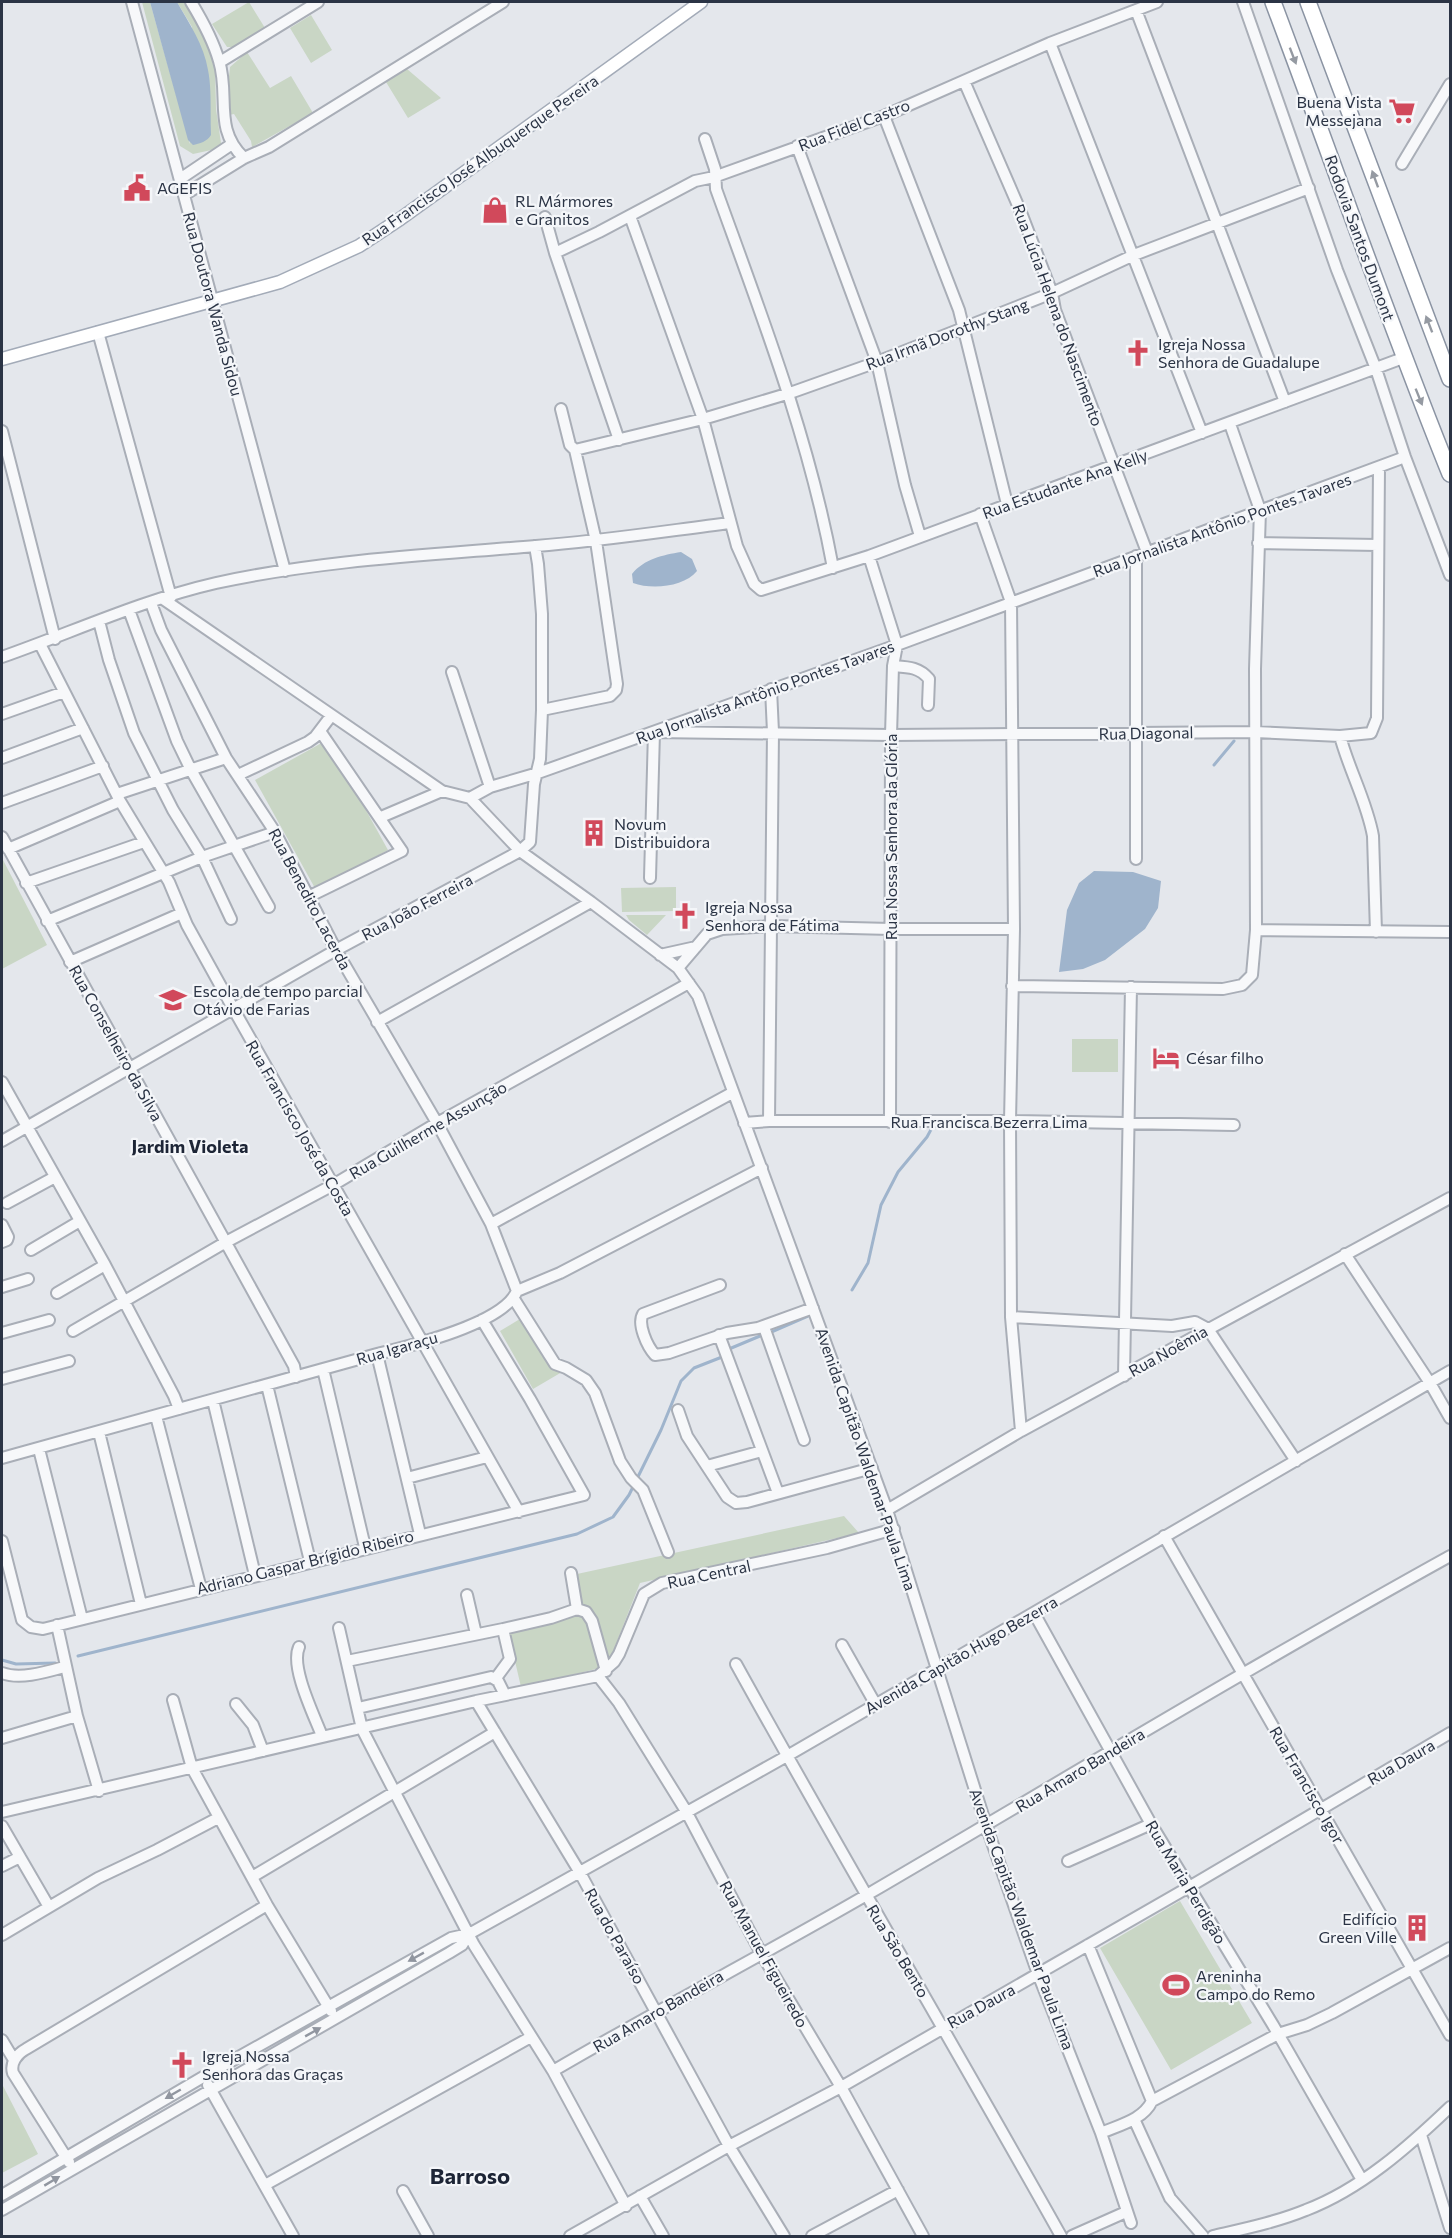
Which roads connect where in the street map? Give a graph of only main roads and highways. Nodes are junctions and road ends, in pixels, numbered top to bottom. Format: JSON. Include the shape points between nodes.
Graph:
{"nodes":[{"id":1,"x":701,"y":2,"type":"edge"},
{"id":2,"x":1273,"y":2,"type":"edge"},
{"id":3,"x":1308,"y":2,"type":"edge"},
{"id":4,"x":1445,"y":352,"type":"edge"},
{"id":5,"x":2,"y":359,"type":"edge"},
{"id":6,"x":1450,"y":379,"type":"edge"},
{"id":7,"x":1450,"y":474,"type":"edge"}],
"edges":[{"from":1,"to":5,"type":"main road","name":"Rua Francisco José Albuquerque Pereira","via":[[359,246],[280,282]]},
{"from":2,"to":7,"type":"highway","name":"Rodovia Santos Dumont","one_way":true,"via":[[1403,358]]},
{"from":4,"to":3,"type":"highway","name":"Rodovia Santos Dumont","one_way":true},
{"from":4,"to":6,"type":"highway","name":"Rodovia Santos Dumont"}]}
